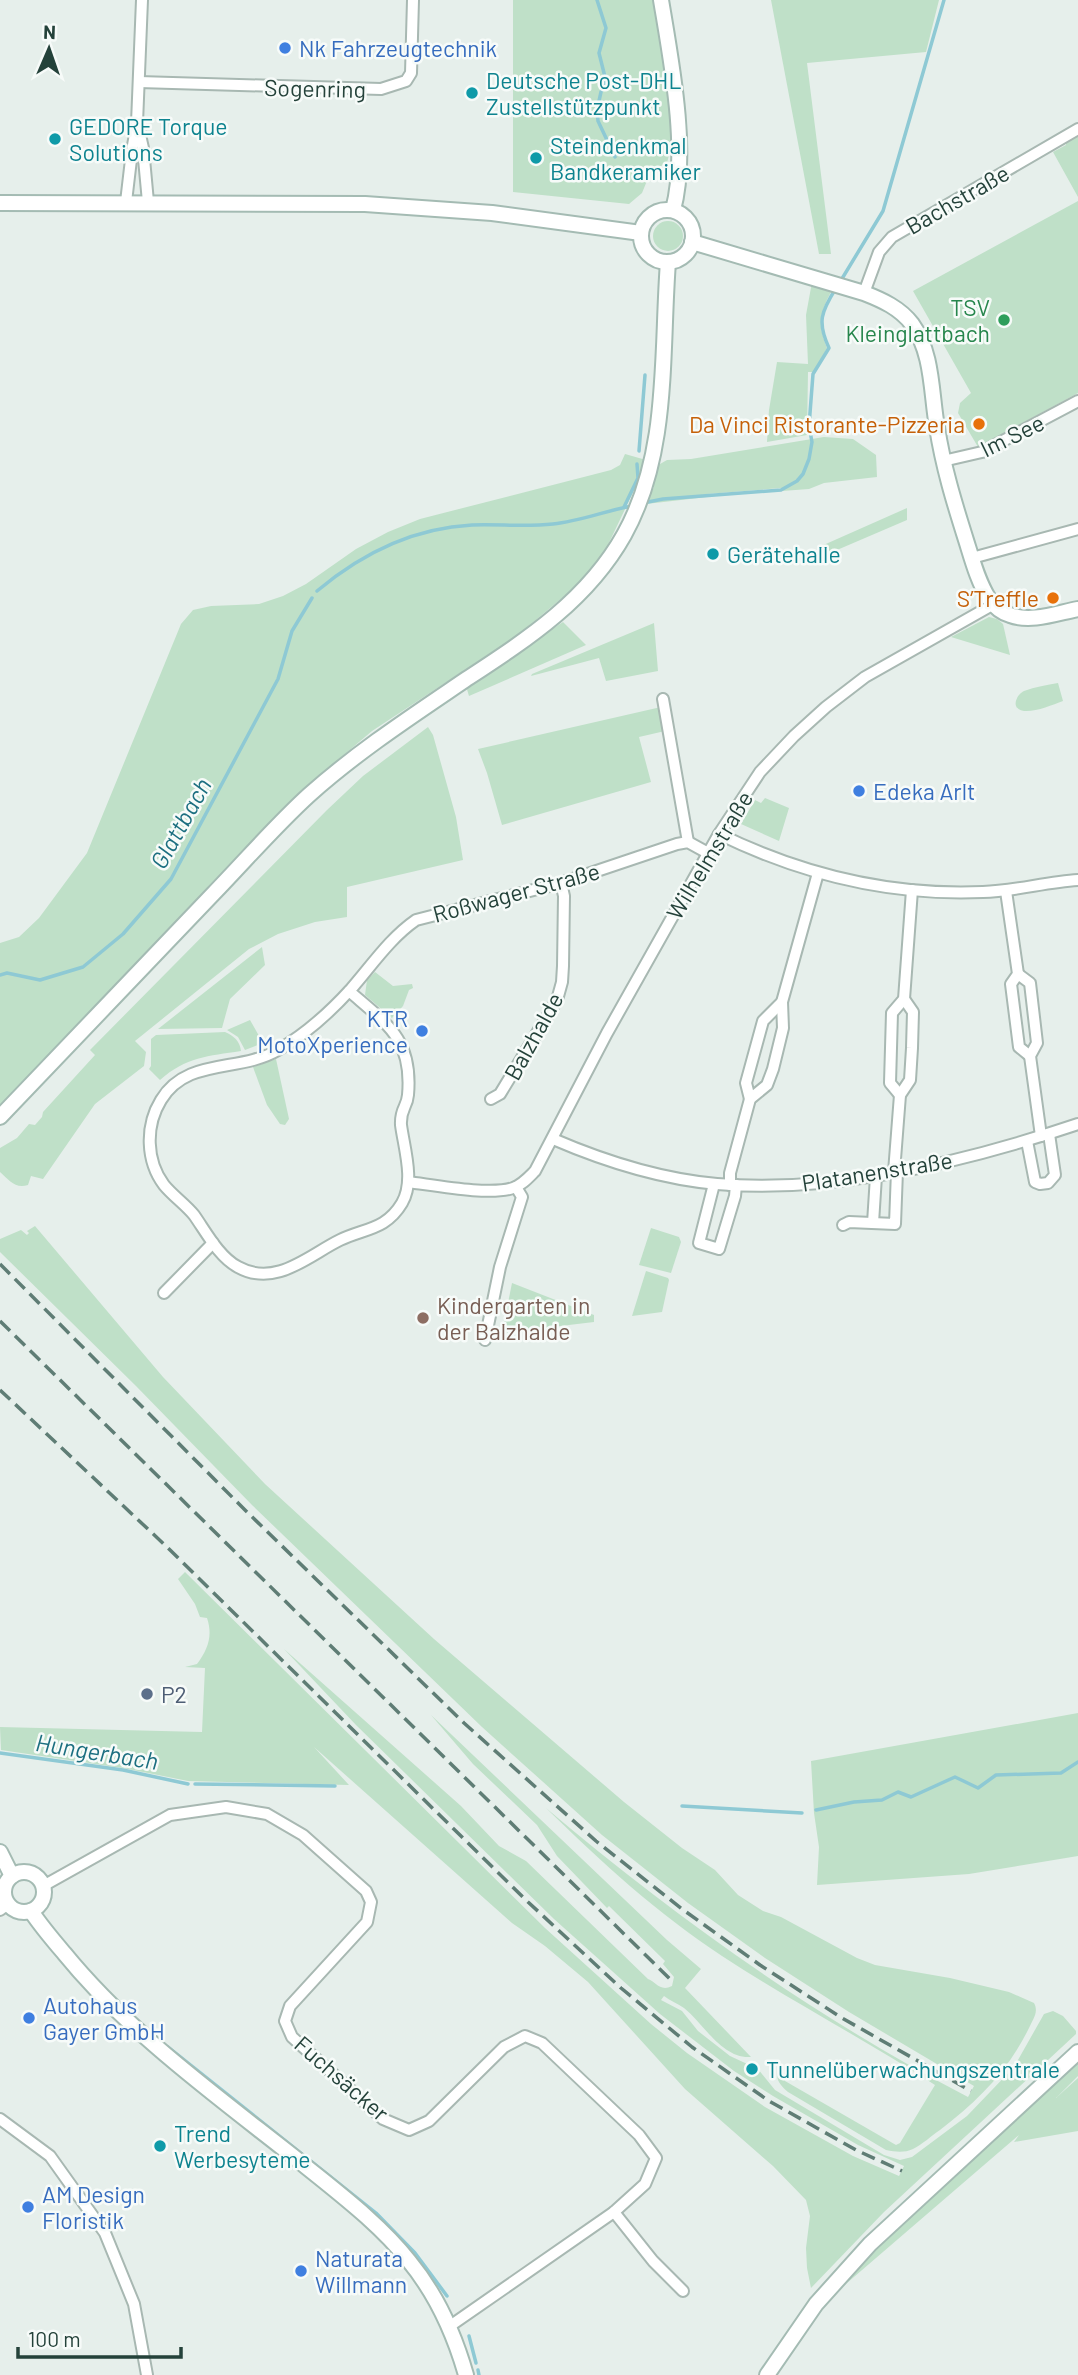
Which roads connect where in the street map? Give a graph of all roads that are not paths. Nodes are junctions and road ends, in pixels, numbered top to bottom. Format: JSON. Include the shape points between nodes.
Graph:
{"nodes":[{"id":1,"x":142,"y":0,"type":"edge"},
{"id":2,"x":413,"y":0,"type":"edge"},
{"id":3,"x":661,"y":0,"type":"edge"},
{"id":4,"x":139,"y":82,"type":"junction"},
{"id":5,"x":137,"y":123,"type":"junction"},
{"id":6,"x":1078,"y":130,"type":"edge"},
{"id":7,"x":126,"y":202,"type":"junction"},
{"id":8,"x":148,"y":202,"type":"junction"},
{"id":9,"x":0,"y":203,"type":"edge"},
{"id":10,"x":673,"y":210,"type":"junction"},
{"id":11,"x":641,"y":233,"type":"junction"},
{"id":12,"x":692,"y":242,"type":"junction"},
{"id":13,"x":668,"y":262,"type":"junction"},
{"id":14,"x":864,"y":293,"type":"junction"},
{"id":15,"x":1078,"y":401,"type":"edge"},
{"id":16,"x":943,"y":461,"type":"junction"},
{"id":17,"x":1078,"y":529,"type":"edge"},
{"id":18,"x":972,"y":558,"type":"junction"},
{"id":19,"x":994,"y":604,"type":"junction"},
{"id":20,"x":1078,"y":609,"type":"edge"},
{"id":21,"x":663,"y":699,"type":"dead end"},
{"id":22,"x":719,"y":834,"type":"junction"},
{"id":23,"x":688,"y":842,"type":"junction"},
{"id":24,"x":708,"y":853,"type":"junction"},
{"id":25,"x":818,"y":873,"type":"junction"},
{"id":26,"x":1078,"y":880,"type":"edge"},
{"id":27,"x":561,"y":883,"type":"junction"},
{"id":28,"x":912,"y":890,"type":"junction"},
{"id":29,"x":1006,"y":891,"type":"junction"},
{"id":30,"x":1018,"y":974,"type":"junction"},
{"id":31,"x":349,"y":991,"type":"junction"},
{"id":32,"x":904,"y":999,"type":"junction"},
{"id":33,"x":782,"y":1002,"type":"junction"},
{"id":34,"x":1030,"y":1056,"type":"junction"},
{"id":35,"x":900,"y":1095,"type":"junction"},
{"id":36,"x":750,"y":1098,"type":"junction"},
{"id":37,"x":491,"y":1099,"type":"dead end"},
{"id":38,"x":0,"y":1117,"type":"edge"},
{"id":39,"x":1078,"y":1124,"type":"edge"},
{"id":40,"x":1045,"y":1135,"type":"junction"},
{"id":41,"x":553,"y":1139,"type":"junction"},
{"id":42,"x":1027,"y":1141,"type":"junction"},
{"id":43,"x":896,"y":1171,"type":"junction"},
{"id":44,"x":876,"y":1176,"type":"junction"},
{"id":45,"x":408,"y":1182,"type":"junction"},
{"id":46,"x":714,"y":1184,"type":"junction"},
{"id":47,"x":733,"y":1185,"type":"junction"},
{"id":48,"x":516,"y":1187,"type":"junction"},
{"id":49,"x":873,"y":1223,"type":"junction"},
{"id":50,"x":843,"y":1226,"type":"dead end"},
{"id":51,"x":213,"y":1243,"type":"junction"},
{"id":52,"x":164,"y":1293,"type":"dead end"},
{"id":53,"x":485,"y":1340,"type":"dead end"},
{"id":54,"x":0,"y":1852,"type":"edge"},
{"id":55,"x":12,"y":1876,"type":"junction"},
{"id":56,"x":43,"y":1886,"type":"junction"},
{"id":57,"x":4,"y":1907,"type":"edge"},
{"id":58,"x":31,"y":1911,"type":"junction"},
{"id":59,"x":1078,"y":2052,"type":"edge"},
{"id":60,"x":0,"y":2119,"type":"edge"},
{"id":61,"x":614,"y":2212,"type":"junction"},
{"id":62,"x":683,"y":2291,"type":"dead end"},
{"id":63,"x":450,"y":2326,"type":"junction"},
{"id":64,"x":147,"y":2375,"type":"edge"},
{"id":65,"x":466,"y":2375,"type":"edge"},
{"id":66,"x":766,"y":2375,"type":"edge"}],
"edges":[{"from":1,"to":4,"type":"street"},
{"from":2,"to":4,"type":"street","name":"Sogenring","via":[[411,73],[395,86],[357,89]]},
{"from":3,"to":10,"type":"main road","via":[[679,147]]},
{"from":4,"to":5,"type":"street"},
{"from":5,"to":7,"type":"street"},
{"from":5,"to":8,"type":"street"},
{"from":6,"to":14,"type":"street","name":"Bachstraße","via":[[892,237],[879,252]]},
{"from":7,"to":8,"type":"main road"},
{"from":7,"to":9,"type":"main road"},
{"from":8,"to":11,"type":"main road","via":[[436,208]]},
{"from":10,"to":11,"type":"main road","via":[[651,215]]},
{"from":10,"to":12,"type":"main road","via":[[690,222]]},
{"from":11,"to":13,"type":"main road","via":[[646,251]]},
{"from":12,"to":13,"type":"main road","via":[[685,255]]},
{"from":12,"to":14,"type":"main road"},
{"from":13,"to":38,"type":"main road","via":[[650,471],[624,536],[606,562],[574,601],[547,624],[391,730],[309,795]]},
{"from":14,"to":16,"type":"main road","via":[[895,308],[920,338]]},
{"from":15,"to":16,"type":"street","name":"Im See","via":[[982,452]]},
{"from":16,"to":18,"type":"main road"},
{"from":17,"to":18,"type":"street"},
{"from":18,"to":19,"type":"main road"},
{"from":19,"to":20,"type":"main road","via":[[1009,615],[1026,618]]},
{"from":19,"to":22,"type":"street","name":"Wilhelmstraße","via":[[865,677],[826,706],[760,772]]},
{"from":21,"to":23,"type":"street"},
{"from":22,"to":24,"type":"street","name":"Wilhelmstraße"},
{"from":22,"to":25,"type":"street"},
{"from":23,"to":24,"type":"street"},
{"from":23,"to":27,"type":"street","name":"Roßwager Straße"},
{"from":24,"to":41,"type":"street","name":"Wilhelmstraße","via":[[607,1032]]},
{"from":25,"to":28,"type":"street"},
{"from":25,"to":33,"type":"street"},
{"from":26,"to":29,"type":"street"},
{"from":27,"to":31,"type":"street","name":"Roßwager Straße","via":[[416,920],[397,935]]},
{"from":27,"to":37,"type":"street","name":"Balzhalde","via":[[563,966],[557,1000],[500,1094]]},
{"from":28,"to":29,"type":"street"},
{"from":28,"to":32,"type":"street"},
{"from":29,"to":30,"type":"street"},
{"from":30,"to":34,"type":"street","via":[[1011,984],[1019,1047]]},
{"from":30,"to":34,"type":"street","via":[[1030,983],[1037,1043]]},
{"from":31,"to":45,"type":"street","via":[[398,1035],[403,1048],[408,1094],[400,1112]]},
{"from":31,"to":51,"type":"street","name":"Roßwager Straße","via":[[310,1028],[275,1052],[193,1072],[161,1099],[152,1122],[150,1155],[164,1185],[189,1208]]},
{"from":32,"to":35,"type":"street","via":[[913,1012],[912,1048],[910,1080]]},
{"from":32,"to":35,"type":"street","via":[[892,1013],[890,1083]]},
{"from":33,"to":36,"type":"street","via":[[763,1021],[746,1083]]},
{"from":33,"to":36,"type":"street","via":[[783,1028],[773,1069],[767,1085]]},
{"from":34,"to":40,"type":"street"},
{"from":35,"to":43,"type":"street"},
{"from":36,"to":47,"type":"street","via":[[730,1173]]},
{"from":39,"to":40,"type":"street","name":"Platanenstraße"},
{"from":40,"to":42,"type":"street","name":"Platanenstraße"},
{"from":40,"to":42,"type":"street","via":[[1055,1175],[1048,1183],[1035,1182]]},
{"from":41,"to":46,"type":"street","name":"Platanenstraße","via":[[628,1166]]},
{"from":41,"to":48,"type":"street","name":"Wilhelmstraße","via":[[535,1171]]},
{"from":42,"to":43,"type":"street","name":"Platanenstraße"},
{"from":43,"to":44,"type":"street","name":"Platanenstraße"},
{"from":43,"to":49,"type":"street","via":[[895,1224]]},
{"from":44,"to":47,"type":"street","name":"Platanenstraße","via":[[798,1185]]},
{"from":44,"to":49,"type":"street"},
{"from":45,"to":48,"type":"street","via":[[492,1191]]},
{"from":45,"to":51,"type":"street","name":"Roßwager Straße","via":[[402,1202],[382,1224],[282,1272],[255,1273],[238,1267]]},
{"from":46,"to":47,"type":"street","name":"Platanenstraße"},
{"from":46,"to":47,"type":"street","via":[[699,1243],[719,1249],[735,1196]]},
{"from":48,"to":53,"type":"street","via":[[522,1197],[500,1267]]},
{"from":49,"to":50,"type":"street"},
{"from":51,"to":52,"type":"street"},
{"from":54,"to":55,"type":"main road"},
{"from":55,"to":56,"type":"main road","via":[[26,1872]]},
{"from":55,"to":57,"type":"main road","via":[[4,1889]]},
{"from":56,"to":58,"type":"main road","via":[[42,1901]]},
{"from":56,"to":61,"type":"street","name":"Fuchsäcker","via":[[170,1815],[226,1807],[267,1814],[303,1835],[366,1891],[371,1902],[367,1922],[290,2006],[285,2021],[292,2038],[383,2119],[409,2130],[429,2121],[503,2047],[525,2036],[542,2043],[639,2135],[656,2158],[645,2184]]},
{"from":57,"to":58,"type":"main road"},
{"from":58,"to":63,"type":"main road","via":[[107,2002],[155,2046],[385,2234],[424,2280]]},
{"from":59,"to":66,"type":"main road","via":[[870,2244],[816,2304]]},
{"from":60,"to":64,"type":"street","via":[[50,2156],[105,2233],[134,2304]]},
{"from":61,"to":62,"type":"street"},
{"from":61,"to":63,"type":"street","name":"Fuchsäcker"},
{"from":63,"to":65,"type":"main road"}]}
